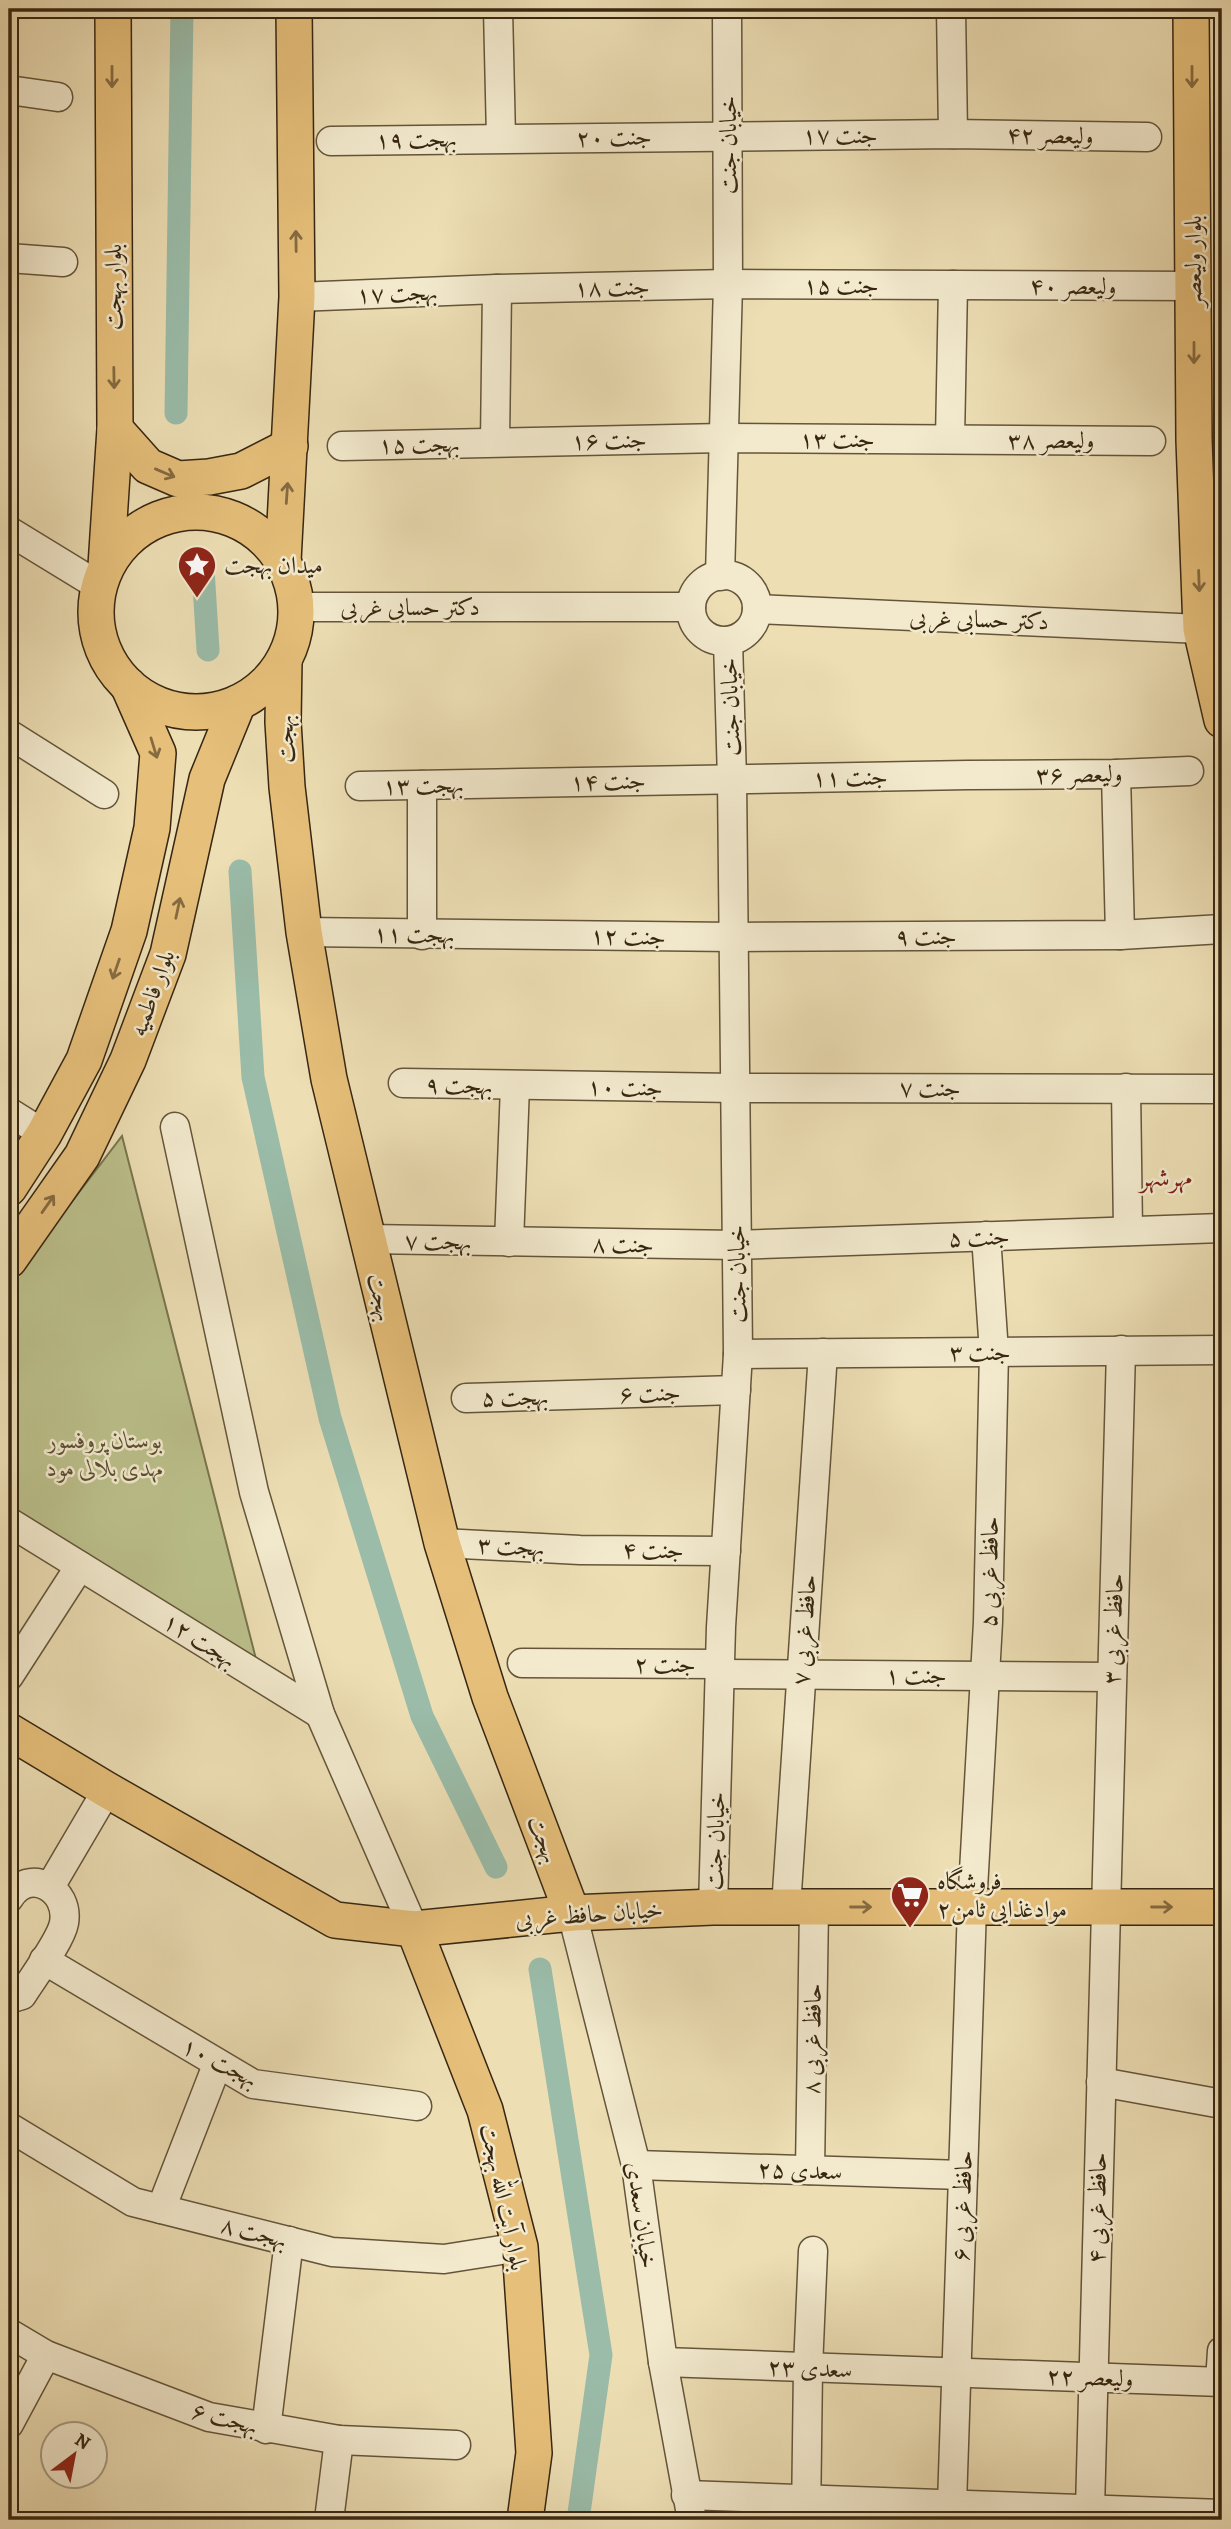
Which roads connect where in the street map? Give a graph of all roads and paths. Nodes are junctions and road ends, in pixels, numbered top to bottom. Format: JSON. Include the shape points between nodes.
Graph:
{"nodes":[{"id":1,"x":113,"y":9,"type":"edge"},
{"id":2,"x":293,"y":9,"type":"edge"},
{"id":3,"x":498,"y":9,"type":"edge"},
{"id":4,"x":727,"y":9,"type":"edge"},
{"id":5,"x":951,"y":9,"type":"edge"},
{"id":6,"x":1191,"y":9,"type":"edge"},
{"id":7,"x":9,"y":90,"type":"edge"},
{"id":8,"x":58,"y":97,"type":"dead end"},
{"id":9,"x":953,"y":134,"type":"junction"},
{"id":10,"x":728,"y":136,"type":"junction"},
{"id":11,"x":1147,"y":137,"type":"dead end"},
{"id":12,"x":501,"y":138,"type":"junction"},
{"id":13,"x":331,"y":141,"type":"dead end"},
{"id":14,"x":9,"y":258,"type":"edge"},
{"id":15,"x":63,"y":262,"type":"dead end"},
{"id":16,"x":728,"y":284,"type":"junction"},
{"id":17,"x":953,"y":285,"type":"junction"},
{"id":18,"x":1193,"y":286,"type":"junction"},
{"id":19,"x":497,"y":289,"type":"junction"},
{"id":20,"x":297,"y":297,"type":"junction"},
{"id":21,"x":115,"y":429,"type":"junction"},
{"id":22,"x":723,"y":438,"type":"junction"},
{"id":23,"x":950,"y":439,"type":"junction"},
{"id":24,"x":1151,"y":441,"type":"dead end"},
{"id":25,"x":495,"y":442,"type":"junction"},
{"id":26,"x":290,"y":446,"type":"junction"},
{"id":27,"x":342,"y":446,"type":"dead end"},
{"id":28,"x":1209,"y":515,"type":"edge"},
{"id":29,"x":9,"y":531,"type":"edge"},
{"id":30,"x":283,"y":561,"type":"junction"},
{"id":31,"x":102,"y":576,"type":"junction"},
{"id":32,"x":720,"y":576,"type":"junction"},
{"id":33,"x":296,"y":607,"type":"junction"},
{"id":34,"x":691,"y":607,"type":"junction"},
{"id":35,"x":757,"y":609,"type":"junction"},
{"id":36,"x":1212,"y":628,"type":"edge"},
{"id":37,"x":728,"y":641,"type":"junction"},
{"id":38,"x":284,"y":660,"type":"junction"},
{"id":39,"x":128,"y":685,"type":"junction"},
{"id":40,"x":238,"y":702,"type":"junction"},
{"id":41,"x":1221,"y":708,"type":"edge"},
{"id":42,"x":9,"y":734,"type":"edge"},
{"id":43,"x":1189,"y":771,"type":"dead end"},
{"id":44,"x":968,"y":775,"type":"joint"},
{"id":45,"x":1116,"y":775,"type":"junction"},
{"id":46,"x":732,"y":779,"type":"junction"},
{"id":47,"x":485,"y":783,"type":"joint"},
{"id":48,"x":422,"y":785,"type":"junction"},
{"id":49,"x":360,"y":786,"type":"dead end"},
{"id":50,"x":104,"y":794,"type":"dead end"},
{"id":51,"x":1222,"y":929,"type":"edge"},
{"id":52,"x":304,"y":932,"type":"junction"},
{"id":53,"x":523,"y":934,"type":"joint"},
{"id":54,"x":422,"y":935,"type":"junction"},
{"id":55,"x":1120,"y":935,"type":"junction"},
{"id":56,"x":733,"y":937,"type":"junction"},
{"id":57,"x":403,"y":1083,"type":"dead end"},
{"id":58,"x":515,"y":1086,"type":"junction"},
{"id":59,"x":735,"y":1088,"type":"junction"},
{"id":60,"x":1125,"y":1088,"type":"junction"},
{"id":61,"x":1222,"y":1089,"type":"edge"},
{"id":62,"x":9,"y":1112,"type":"edge"},
{"id":63,"x":175,"y":1127,"type":"dead end"},
{"id":64,"x":44,"y":1134,"type":"junction"},
{"id":65,"x":9,"y":1188,"type":"edge"},
{"id":66,"x":1222,"y":1228,"type":"edge"},
{"id":67,"x":1128,"y":1231,"type":"junction"},
{"id":68,"x":986,"y":1236,"type":"junction"},
{"id":69,"x":367,"y":1239,"type":"junction"},
{"id":70,"x":509,"y":1242,"type":"junction"},
{"id":71,"x":736,"y":1245,"type":"junction"},
{"id":72,"x":9,"y":1260,"type":"edge"},
{"id":73,"x":1121,"y":1350,"type":"junction"},
{"id":74,"x":1222,"y":1350,"type":"edge"},
{"id":75,"x":994,"y":1352,"type":"junction"},
{"id":76,"x":823,"y":1353,"type":"junction"},
{"id":77,"x":738,"y":1354,"type":"junction"},
{"id":78,"x":736,"y":1390,"type":"junction"},
{"id":79,"x":565,"y":1396,"type":"joint"},
{"id":80,"x":466,"y":1398,"type":"dead end"},
{"id":81,"x":9,"y":1522,"type":"edge"},
{"id":82,"x":442,"y":1543,"type":"junction"},
{"id":83,"x":580,"y":1550,"type":"joint"},
{"id":84,"x":726,"y":1551,"type":"junction"},
{"id":85,"x":80,"y":1566,"type":"junction"},
{"id":86,"x":522,"y":1663,"type":"dead end"},
{"id":87,"x":720,"y":1669,"type":"junction"},
{"id":88,"x":801,"y":1675,"type":"junction"},
{"id":89,"x":9,"y":1676,"type":"edge"},
{"id":90,"x":985,"y":1676,"type":"junction"},
{"id":91,"x":1111,"y":1677,"type":"junction"},
{"id":92,"x":320,"y":1714,"type":"junction"},
{"id":93,"x":9,"y":1731,"type":"edge"},
{"id":94,"x":107,"y":1790,"type":"junction"},
{"id":95,"x":50,"y":1888,"type":"junction"},
{"id":96,"x":9,"y":1898,"type":"edge"},
{"id":97,"x":713,"y":1907,"type":"junction"},
{"id":98,"x":800,"y":1907,"type":"junction"},
{"id":99,"x":972,"y":1907,"type":"junction"},
{"id":100,"x":1105,"y":1907,"type":"junction"},
{"id":101,"x":1222,"y":1907,"type":"edge"},
{"id":102,"x":572,"y":1913,"type":"junction"},
{"id":103,"x":414,"y":1929,"type":"junction"},
{"id":104,"x":44,"y":1960,"type":"junction"},
{"id":105,"x":9,"y":1999,"type":"edge"},
{"id":106,"x":217,"y":2064,"type":"junction"},
{"id":107,"x":1101,"y":2082,"type":"junction"},
{"id":108,"x":1222,"y":2104,"type":"edge"},
{"id":109,"x":417,"y":2106,"type":"dead end"},
{"id":110,"x":9,"y":2127,"type":"edge"},
{"id":111,"x":636,"y":2165,"type":"junction"},
{"id":112,"x":810,"y":2171,"type":"junction"},
{"id":113,"x":963,"y":2175,"type":"junction"},
{"id":114,"x":162,"y":2209,"type":"junction"},
{"id":115,"x":289,"y":2241,"type":"junction"},
{"id":116,"x":520,"y":2247,"type":"junction"},
{"id":117,"x":813,"y":2250,"type":"dead end"},
{"id":118,"x":9,"y":2333,"type":"edge"},
{"id":119,"x":1222,"y":2351,"type":"edge"},
{"id":120,"x":46,"y":2355,"type":"junction"},
{"id":121,"x":663,"y":2362,"type":"junction"},
{"id":122,"x":808,"y":2368,"type":"junction"},
{"id":123,"x":957,"y":2373,"type":"junction"},
{"id":124,"x":1093,"y":2378,"type":"junction"},
{"id":125,"x":1221,"y":2382,"type":"edge"},
{"id":126,"x":9,"y":2424,"type":"edge"},
{"id":127,"x":266,"y":2429,"type":"junction"},
{"id":128,"x":339,"y":2440,"type":"junction"},
{"id":129,"x":456,"y":2445,"type":"dead end"},
{"id":130,"x":952,"y":2504,"type":"junction"},
{"id":131,"x":689,"y":2507,"type":"edge"},
{"id":132,"x":1090,"y":2509,"type":"junction"},
{"id":133,"x":806,"y":2510,"type":"edge"},
{"id":134,"x":1222,"y":2514,"type":"edge"},
{"id":135,"x":329,"y":2520,"type":"edge"},
{"id":136,"x":525,"y":2520,"type":"edge"}],
"edges":[{"from":1,"to":21,"type":"main road","name":"بلوار بهجت","one_way":true},
{"from":20,"to":2,"type":"main road","one_way":true},
{"from":3,"to":12,"type":"street"},
{"from":4,"to":10,"type":"street","name":"خیابان جنت"},
{"from":5,"to":9,"type":"street"},
{"from":6,"to":18,"type":"main road","name":"بلوار ولیعصر","one_way":true},
{"from":7,"to":8,"type":"street"},
{"from":9,"to":10,"type":"street","name":"جنت ۱۷"},
{"from":9,"to":11,"type":"street","name":"ولیعصر ۴۲"},
{"from":10,"to":12,"type":"street","name":"جنت ۲۰"},
{"from":10,"to":16,"type":"street","name":"خیابان جنت"},
{"from":12,"to":13,"type":"street","name":"بهجت ۱۹"},
{"from":14,"to":15,"type":"street"},
{"from":16,"to":17,"type":"street","name":"جنت ۱۵"},
{"from":16,"to":19,"type":"street","name":"جنت ۱۸"},
{"from":16,"to":22,"type":"street","name":"خیابان جنت"},
{"from":17,"to":18,"type":"street","name":"ولیعصر ۴۰"},
{"from":17,"to":23,"type":"street"},
{"from":18,"to":28,"type":"main road","name":"بلوار ولیعصر","one_way":true},
{"from":19,"to":20,"type":"street","name":"بهجت ۱۷"},
{"from":19,"to":25,"type":"street"},
{"from":20,"to":26,"type":"main road"},
{"from":21,"to":26,"type":"main road","one_way":true,"via":[[148,466],[178,479],[241,471]]},
{"from":21,"to":31,"type":"main road","name":"بلوار بهجت"},
{"from":22,"to":23,"type":"street","name":"جنت ۱۳"},
{"from":22,"to":25,"type":"street","name":"جنت ۱۶"},
{"from":22,"to":32,"type":"street","name":"خیابان جنت"},
{"from":23,"to":24,"type":"street","name":"ولیعصر ۳۸"},
{"from":25,"to":27,"type":"street","name":"بهجت ۱۵"},
{"from":30,"to":26,"type":"main road","one_way":true},
{"from":28,"to":36,"type":"main road","name":"بلوار ولیعصر","one_way":true},
{"from":29,"to":31,"type":"street"},
{"from":30,"to":31,"type":"main road","via":[[254,529],[214,513],[171,514],[133,533]]},
{"from":30,"to":33,"type":"main road"},
{"from":31,"to":39,"type":"main road","via":[[97,629],[108,660]]},
{"from":32,"to":34,"type":"street","via":[[696,590]]},
{"from":32,"to":35,"type":"street","via":[[741,580],[750,588]]},
{"from":33,"to":34,"type":"street","name":"دکتر حسابی غربی"},
{"from":33,"to":38,"type":"main road","via":[[294,635]]},
{"from":34,"to":37,"type":"street","via":[[698,629],[706,636]]},
{"from":35,"to":36,"type":"street","name":"دکتر حسابی غربی"},
{"from":35,"to":37,"type":"street","via":[[751,627]]},
{"from":36,"to":41,"type":"main road","name":"بلوار ولیعصر"},
{"from":37,"to":46,"type":"street","name":"خیابان جنت"},
{"from":38,"to":40,"type":"main road","via":[[265,685]]},
{"from":38,"to":52,"type":"main road","name":"بهجت","via":[[287,787]]},
{"from":39,"to":40,"type":"main road","via":[[147,699],[181,710],[216,710]]},
{"from":39,"to":64,"type":"main road","name":"بلوار فاطمیه","one_way":true,"via":[[158,753],[152,828],[129,931],[84,1060]]},
{"from":72,"to":40,"type":"main road","name":"بلوار فاطمیه","one_way":true,"via":[[82,1156],[128,1060],[168,954],[206,779]]},
{"from":42,"to":50,"type":"street"},
{"from":43,"to":45,"type":"street","name":"ولیعصر ۳۶"},
{"from":44,"to":45,"type":"street","name":"ولیعصر ۳۶"},
{"from":44,"to":46,"type":"street","name":"جنت ۱۱"},
{"from":45,"to":55,"type":"street"},
{"from":46,"to":47,"type":"street","name":"جنت ۱۴"},
{"from":46,"to":56,"type":"street","name":"خیابان جنت"},
{"from":47,"to":48,"type":"street","name":"بهجت ۱۳"},
{"from":48,"to":49,"type":"street","name":"بهجت ۱۳"},
{"from":48,"to":54,"type":"street"},
{"from":51,"to":55,"type":"street","name":"جنت ۹"},
{"from":52,"to":54,"type":"street","name":"بهجت ۱۱"},
{"from":52,"to":69,"type":"main road","name":"بهجت","via":[[329,1079]]},
{"from":53,"to":54,"type":"street","name":"بهجت ۱۱"},
{"from":53,"to":56,"type":"street","name":"جنت ۱۲"},
{"from":55,"to":56,"type":"street","name":"جنت ۹"},
{"from":56,"to":59,"type":"street","name":"خیابان جنت"},
{"from":57,"to":58,"type":"street","name":"بهجت ۹"},
{"from":58,"to":59,"type":"street","name":"جنت ۱۰"},
{"from":58,"to":70,"type":"street"},
{"from":59,"to":60,"type":"street","name":"جنت ۷"},
{"from":59,"to":71,"type":"street","name":"خیابان جنت"},
{"from":60,"to":61,"type":"street","name":"جنت ۷"},
{"from":60,"to":67,"type":"street"},
{"from":62,"to":64,"type":"street"},
{"from":63,"to":92,"type":"street","via":[[254,1492]]},
{"from":64,"to":65,"type":"main road","name":"بلوار فاطمیه"},
{"from":66,"to":67,"type":"street","name":"جنت ۵"},
{"from":67,"to":68,"type":"street","name":"جنت ۵"},
{"from":68,"to":71,"type":"street","name":"جنت ۵"},
{"from":68,"to":75,"type":"street","name":"حافظ غربی ۵"},
{"from":69,"to":70,"type":"street","name":"بهجت ۷"},
{"from":69,"to":82,"type":"main road","name":"بهجت"},
{"from":70,"to":71,"type":"street","name":"جنت ۸"},
{"from":71,"to":77,"type":"street","name":"خیابان جنت"},
{"from":73,"to":74,"type":"street","name":"جنت ۳"},
{"from":73,"to":75,"type":"street","name":"جنت ۳"},
{"from":73,"to":91,"type":"street","name":"حافظ غربی ۳"},
{"from":75,"to":76,"type":"street","name":"جنت ۳"},
{"from":75,"to":90,"type":"street","name":"حافظ غربی ۵"},
{"from":76,"to":77,"type":"street","name":"جنت ۳"},
{"from":76,"to":88,"type":"street","name":"حافظ غربی ۷"},
{"from":77,"to":78,"type":"street","name":"خیابان جنت"},
{"from":78,"to":79,"type":"street","name":"جنت ۶"},
{"from":78,"to":84,"type":"street","name":"خیابان جنت"},
{"from":79,"to":80,"type":"street","name":"بهجت ۵"},
{"from":81,"to":85,"type":"street","name":"بهجت ۱۲"},
{"from":82,"to":83,"type":"street","name":"بهجت ۳"},
{"from":82,"to":102,"type":"main road","name":"بهجت","via":[[490,1698]]},
{"from":83,"to":84,"type":"street","name":"جنت ۴"},
{"from":84,"to":87,"type":"street","name":"خیابان جنت"},
{"from":85,"to":89,"type":"street"},
{"from":85,"to":92,"type":"street","name":"بهجت ۱۲"},
{"from":86,"to":87,"type":"street","name":"جنت ۲"},
{"from":87,"to":88,"type":"street","name":"جنت ۱"},
{"from":87,"to":97,"type":"street","name":"خیابان جنت"},
{"from":88,"to":90,"type":"street","name":"جنت ۱"},
{"from":88,"to":98,"type":"street","name":"حافظ غربی ۷"},
{"from":90,"to":91,"type":"street","name":"جنت ۱"},
{"from":90,"to":99,"type":"street","name":"حافظ غربی ۵"},
{"from":91,"to":100,"type":"street","name":"حافظ غربی ۳"},
{"from":92,"to":103,"type":"street"},
{"from":93,"to":94,"type":"main road","name":"خیابان حافظ غربی"},
{"from":94,"to":95,"type":"street"},
{"from":94,"to":103,"type":"main road","name":"خیابان حافظ غربی","via":[[334,1920]]},
{"from":95,"to":96,"type":"street","via":[[27,1883],[19,1885]]},
{"from":95,"to":104,"type":"street","via":[[64,1909],[64,1925]]},
{"from":97,"to":98,"type":"main road","name":"خیابان حافظ غربی"},
{"from":97,"to":102,"type":"main road","name":"خیابان حافظ غربی"},
{"from":98,"to":99,"type":"main road","name":"خیابان حافظ غربی","one_way":true},
{"from":98,"to":112,"type":"street","name":"حافظ غربی ۸"},
{"from":99,"to":100,"type":"main road","name":"خیابان حافظ غربی"},
{"from":99,"to":113,"type":"street","name":"حافظ غربی ۶"},
{"from":100,"to":101,"type":"main road","name":"خیابان حافظ غربی","one_way":true},
{"from":100,"to":107,"type":"street","name":"حافظ غربی ۴"},
{"from":102,"to":103,"type":"main road","name":"خیابان حافظ غربی"},
{"from":102,"to":111,"type":"street","name":"خیابان سعدی"},
{"from":103,"to":116,"type":"main road","name":"بلوار آیت الله بهجت","via":[[485,2110]]},
{"from":104,"to":105,"type":"street","via":[[22,1995]]},
{"from":104,"to":106,"type":"street","name":"بهجت ۱۰"},
{"from":106,"to":109,"type":"street","name":"بهجت ۱۰","via":[[253,2084]]},
{"from":106,"to":114,"type":"street"},
{"from":107,"to":108,"type":"street"},
{"from":107,"to":124,"type":"street","name":"حافظ غربی ۴"},
{"from":110,"to":114,"type":"street","name":"بهجت ۸","via":[[133,2202]]},
{"from":111,"to":112,"type":"street","name":"سعدی ۲۵"},
{"from":111,"to":121,"type":"street","name":"خیابان سعدی"},
{"from":112,"to":113,"type":"street","name":"سعدی ۲۵"},
{"from":113,"to":123,"type":"street","name":"حافظ غربی ۶"},
{"from":114,"to":115,"type":"street","name":"بهجت ۸"},
{"from":115,"to":116,"type":"street","name":"بهجت ۸","via":[[332,2252],[444,2259]]},
{"from":115,"to":127,"type":"street"},
{"from":116,"to":136,"type":"main road","name":"بلوار آیت الله بهجت","via":[[534,2453]]},
{"from":117,"to":122,"type":"street"},
{"from":118,"to":120,"type":"street","name":"بهجت ۶"},
{"from":119,"to":125,"type":"street"},
{"from":120,"to":126,"type":"street"},
{"from":120,"to":127,"type":"street","name":"بهجت ۶","via":[[209,2417]]},
{"from":121,"to":122,"type":"street","name":"سعدی ۲۳"},
{"from":121,"to":131,"type":"street","name":"خیابان سعدی"},
{"from":122,"to":123,"type":"street","name":"سعدی ۲۳"},
{"from":122,"to":133,"type":"street"},
{"from":123,"to":124,"type":"street","name":"ولیعصر ۲۲"},
{"from":123,"to":130,"type":"street","name":"حافظ غربی ۶"},
{"from":124,"to":125,"type":"street","name":"ولیعصر ۲۲"},
{"from":124,"to":132,"type":"street","name":"حافظ غربی ۴"},
{"from":127,"to":128,"type":"street","name":"بهجت ۶"},
{"from":128,"to":129,"type":"street","name":"بهجت ۶"},
{"from":128,"to":135,"type":"street"},
{"from":130,"to":132,"type":"street"},
{"from":130,"to":133,"type":"street"},
{"from":131,"to":133,"type":"street"},
{"from":132,"to":134,"type":"street"}]}
